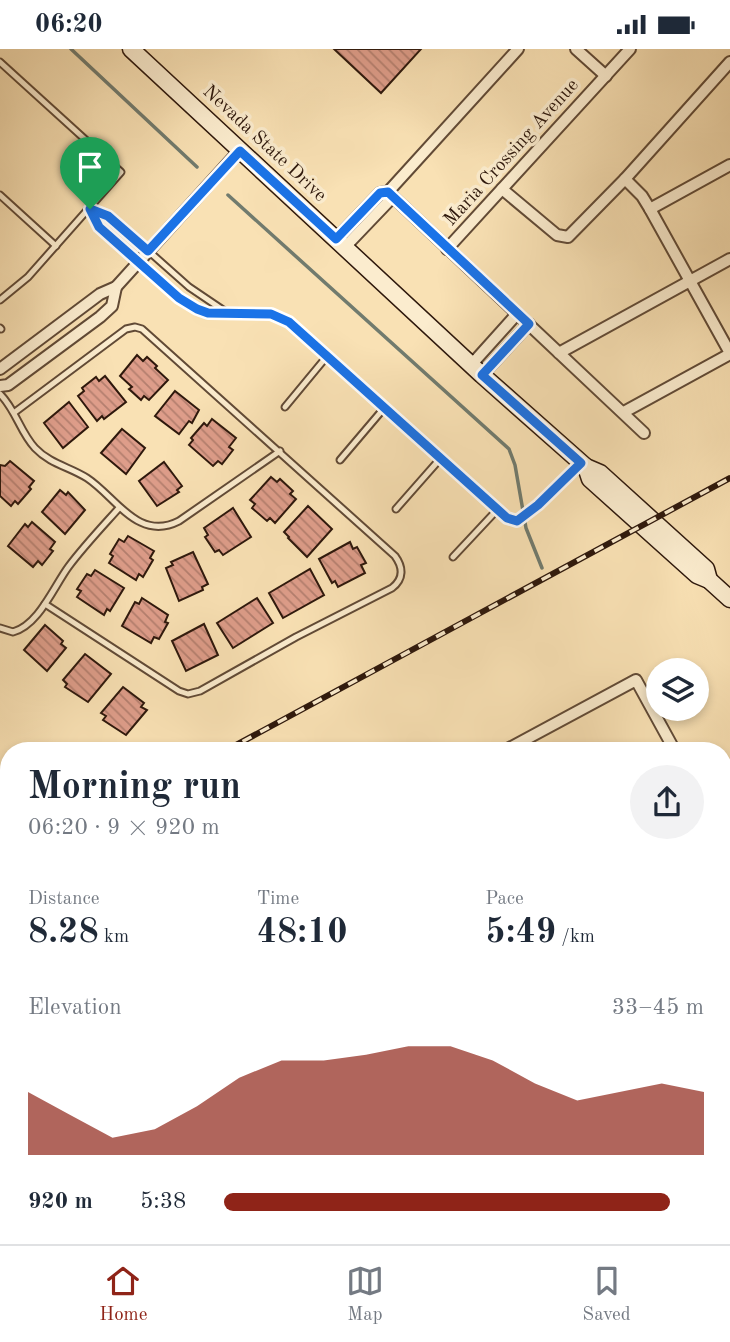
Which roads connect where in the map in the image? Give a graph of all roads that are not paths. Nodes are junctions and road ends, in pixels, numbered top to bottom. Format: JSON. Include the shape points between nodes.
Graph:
{"nodes":[{"id":1,"x":131,"y":49,"type":"edge"},
{"id":2,"x":518,"y":49,"type":"edge"},
{"id":3,"x":576,"y":49,"type":"edge"},
{"id":4,"x":630,"y":49,"type":"edge"},
{"id":5,"x":0,"y":62,"type":"edge"},
{"id":6,"x":730,"y":62,"type":"edge"},
{"id":7,"x":606,"y":76,"type":"junction"},
{"id":8,"x":240,"y":151,"type":"junction"},
{"id":9,"x":730,"y":165,"type":"edge"},
{"id":10,"x":625,"y":179,"type":"junction"},
{"id":11,"x":502,"y":189,"type":"junction"},
{"id":12,"x":388,"y":192,"type":"junction"},
{"id":13,"x":0,"y":195,"type":"edge"},
{"id":14,"x":90,"y":209,"type":"junction"},
{"id":15,"x":650,"y":209,"type":"junction"},
{"id":16,"x":116,"y":222,"type":"junction"},
{"id":17,"x":106,"y":233,"type":"junction"},
{"id":18,"x":340,"y":243,"type":"junction"},
{"id":19,"x":56,"y":246,"type":"junction"},
{"id":20,"x":447,"y":249,"type":"junction"},
{"id":21,"x":148,"y":251,"type":"junction"},
{"id":22,"x":730,"y":260,"type":"edge"},
{"id":23,"x":138,"y":262,"type":"junction"},
{"id":24,"x":690,"y":282,"type":"junction"},
{"id":25,"x":116,"y":287,"type":"junction"},
{"id":26,"x":0,"y":300,"type":"edge"},
{"id":27,"x":229,"y":313,"type":"junction"},
{"id":28,"x":517,"y":314,"type":"junction"},
{"id":29,"x":529,"y":324,"type":"junction"},
{"id":30,"x":505,"y":328,"type":"junction"},
{"id":31,"x":516,"y":338,"type":"junction"},
{"id":32,"x":559,"y":353,"type":"junction"},
{"id":33,"x":730,"y":354,"type":"edge"},
{"id":34,"x":328,"y":355,"type":"junction"},
{"id":35,"x":0,"y":369,"type":"edge"},
{"id":36,"x":477,"y":370,"type":"junction"},
{"id":37,"x":0,"y":386,"type":"edge"},
{"id":38,"x":0,"y":394,"type":"edge"},
{"id":39,"x":285,"y":407,"type":"dead end"},
{"id":40,"x":385,"y":407,"type":"junction"},
{"id":41,"x":15,"y":412,"type":"junction"},
{"id":42,"x":624,"y":412,"type":"junction"},
{"id":43,"x":644,"y":433,"type":"dead end"},
{"id":44,"x":280,"y":450,"type":"junction"},
{"id":45,"x":440,"y":459,"type":"junction"},
{"id":46,"x":340,"y":460,"type":"dead end"},
{"id":47,"x":584,"y":465,"type":"junction"},
{"id":48,"x":119,"y":508,"type":"junction"},
{"id":49,"x":396,"y":509,"type":"dead end"},
{"id":50,"x":497,"y":510,"type":"junction"},
{"id":51,"x":453,"y":557,"type":"dead end"},
{"id":52,"x":730,"y":599,"type":"edge"},
{"id":53,"x":45,"y":604,"type":"junction"},
{"id":54,"x":0,"y":628,"type":"edge"},
{"id":55,"x":521,"y":742,"type":"edge"},
{"id":56,"x":670,"y":742,"type":"edge"}],
"edges":[{"from":1,"to":8,"type":"street","name":"Nevada State Drive"},
{"from":2,"to":12,"type":"street"},
{"from":3,"to":7,"type":"street"},
{"from":4,"to":7,"type":"street","name":"Maria Crossing Avenue"},
{"from":5,"to":14,"type":"lane","via":[[121,172]]},
{"from":6,"to":10,"type":"street"},
{"from":7,"to":11,"type":"street","name":"Maria Crossing Avenue"},
{"from":8,"to":18,"type":"street","name":"Nevada State Drive"},
{"from":8,"to":21,"type":"street"},
{"from":9,"to":15,"type":"street"},
{"from":10,"to":11,"type":"street","via":[[568,237],[557,235]]},
{"from":10,"to":15,"type":"street"},
{"from":11,"to":20,"type":"street","name":"Maria Crossing Avenue"},
{"from":12,"to":18,"type":"street","via":[[380,193]]},
{"from":12,"to":20,"type":"street"},
{"from":13,"to":19,"type":"lane"},
{"from":14,"to":16,"type":"lane"},
{"from":14,"to":17,"type":"lane"},
{"from":14,"to":19,"type":"lane"},
{"from":15,"to":24,"type":"street"},
{"from":16,"to":17,"type":"lane"},
{"from":16,"to":21,"type":"lane"},
{"from":17,"to":23,"type":"lane"},
{"from":18,"to":36,"type":"street","name":"Nevada State Drive"},
{"from":19,"to":26,"type":"lane"},
{"from":20,"to":28,"type":"street"},
{"from":21,"to":23,"type":"street"},
{"from":21,"to":27,"type":"lane","via":[[207,301]]},
{"from":22,"to":24,"type":"street"},
{"from":23,"to":25,"type":"street"},
{"from":23,"to":27,"type":"lane","via":[[197,309]]},
{"from":24,"to":32,"type":"street"},
{"from":24,"to":33,"type":"street"},
{"from":25,"to":35,"type":"street","via":[[100,294]]},
{"from":25,"to":37,"type":"street","via":[[111,306],[100,317],[8,385]]},
{"from":27,"to":34,"type":"lane","via":[[271,314],[289,322]]},
{"from":28,"to":29,"type":"street"},
{"from":28,"to":30,"type":"street"},
{"from":29,"to":31,"type":"street"},
{"from":29,"to":32,"type":"street"},
{"from":30,"to":31,"type":"lane"},
{"from":30,"to":36,"type":"street"},
{"from":31,"to":36,"type":"street"},
{"from":32,"to":42,"type":"street"},
{"from":33,"to":42,"type":"street"},
{"from":34,"to":39,"type":"lane"},
{"from":34,"to":40,"type":"lane"},
{"from":36,"to":47,"type":"street","name":"Nevada State Drive"},
{"from":38,"to":41,"type":"lane"},
{"from":40,"to":45,"type":"lane"},
{"from":40,"to":46,"type":"lane"},
{"from":41,"to":44,"type":"lane","via":[[126,329],[135,327],[148,332]]},
{"from":41,"to":48,"type":"lane","via":[[39,452],[92,482]]},
{"from":42,"to":43,"type":"street"},
{"from":44,"to":48,"type":"lane","via":[[169,526],[148,525]]},
{"from":44,"to":53,"type":"lane","via":[[395,556],[402,574],[396,586],[188,694]]},
{"from":45,"to":49,"type":"lane"},
{"from":45,"to":50,"type":"lane"},
{"from":47,"to":50,"type":"lane","via":[[517,521]]},
{"from":47,"to":52,"type":"street","name":"Nevada State Drive","via":[[600,473],[706,569],[709,580]]},
{"from":48,"to":53,"type":"lane","via":[[68,568]]},
{"from":50,"to":51,"type":"lane"},
{"from":53,"to":54,"type":"lane","via":[[22,629],[8,632]]},
{"from":55,"to":56,"type":"street","via":[[636,680]]}]}
